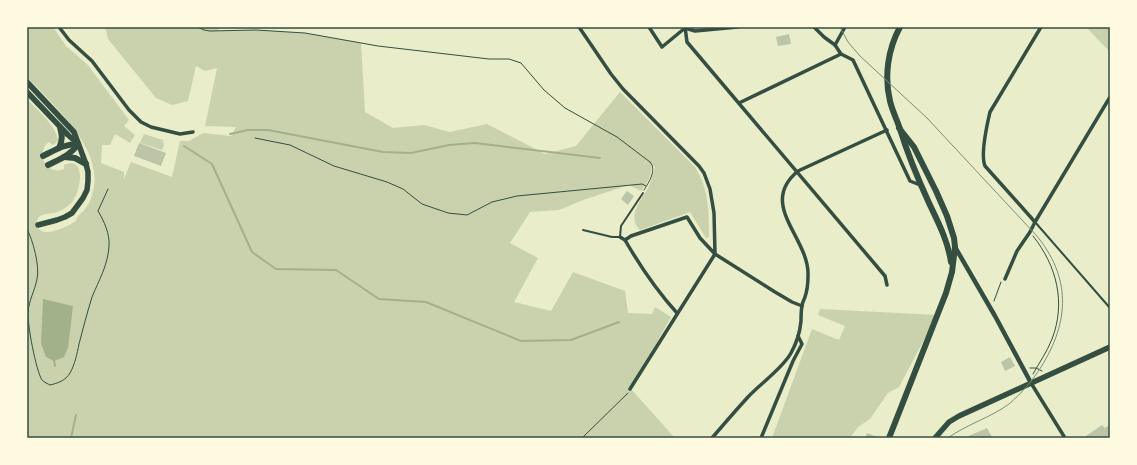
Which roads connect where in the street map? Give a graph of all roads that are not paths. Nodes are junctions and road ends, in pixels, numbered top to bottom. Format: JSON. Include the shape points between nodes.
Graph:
{"nodes":[{"id":1,"x":60,"y":27,"type":"edge"},
{"id":2,"x":579,"y":27,"type":"edge"},
{"id":3,"x":648,"y":27,"type":"edge"},
{"id":4,"x":738,"y":27,"type":"edge"},
{"id":5,"x":814,"y":27,"type":"edge"},
{"id":6,"x":845,"y":27,"type":"edge"},
{"id":7,"x":900,"y":27,"type":"edge"},
{"id":8,"x":1041,"y":27,"type":"edge"},
{"id":9,"x":685,"y":28,"type":"edge"},
{"id":10,"x":835,"y":45,"type":"junction"},
{"id":11,"x":841,"y":54,"type":"junction"},
{"id":12,"x":27,"y":82,"type":"edge"},
{"id":13,"x":27,"y":92,"type":"edge"},
{"id":14,"x":1110,"y":97,"type":"edge"},
{"id":15,"x":739,"y":103,"type":"junction"},
{"id":16,"x":60,"y":126,"type":"junction"},
{"id":17,"x":899,"y":128,"type":"junction"},
{"id":18,"x":887,"y":130,"type":"junction"},
{"id":19,"x":194,"y":132,"type":"dead end"},
{"id":20,"x":78,"y":144,"type":"junction"},
{"id":21,"x":59,"y":148,"type":"junction"},
{"id":22,"x":44,"y":156,"type":"dead end"},
{"id":23,"x":64,"y":157,"type":"junction"},
{"id":24,"x":48,"y":164,"type":"dead end"},
{"id":25,"x":86,"y":164,"type":"junction"},
{"id":26,"x":798,"y":172,"type":"junction"},
{"id":27,"x":920,"y":185,"type":"junction"},
{"id":28,"x":643,"y":193,"type":"road end"},
{"id":29,"x":1035,"y":222,"type":"junction"},
{"id":30,"x":939,"y":225,"type":"junction"},
{"id":31,"x":38,"y":226,"type":"dead end"},
{"id":32,"x":583,"y":230,"type":"dead end"},
{"id":33,"x":620,"y":237,"type":"junction"},
{"id":34,"x":625,"y":240,"type":"junction"},
{"id":35,"x":955,"y":247,"type":"junction"},
{"id":36,"x":715,"y":254,"type":"junction"},
{"id":37,"x":952,"y":272,"type":"junction"},
{"id":38,"x":1005,"y":278,"type":"road end"},
{"id":39,"x":886,"y":285,"type":"dead end"},
{"id":40,"x":802,"y":306,"type":"junction"},
{"id":41,"x":1110,"y":308,"type":"edge"},
{"id":42,"x":677,"y":313,"type":"junction"},
{"id":43,"x":798,"y":336,"type":"junction"},
{"id":44,"x":1110,"y":347,"type":"edge"},
{"id":45,"x":1031,"y":383,"type":"junction"},
{"id":46,"x":630,"y":389,"type":"road end"},
{"id":47,"x":712,"y":438,"type":"edge"},
{"id":48,"x":761,"y":438,"type":"edge"},
{"id":49,"x":889,"y":438,"type":"edge"},
{"id":50,"x":935,"y":438,"type":"edge"},
{"id":51,"x":1066,"y":438,"type":"edge"}],
"edges":[{"from":1,"to":19,"type":"street","via":[[69,40],[92,61],[140,122],[180,134]]},
{"from":2,"to":36,"type":"street","via":[[623,89],[704,173],[714,213]]},
{"from":3,"to":9,"type":"street","via":[[662,47]]},
{"from":4,"to":9,"type":"street","via":[[694,31]]},
{"from":5,"to":10,"type":"street"},
{"from":6,"to":10,"type":"street"},
{"from":7,"to":17,"type":"main road","via":[[891,48],[887,76],[890,100]]},
{"from":8,"to":29,"type":"street","via":[[990,112],[983,154],[985,166]]},
{"from":9,"to":15,"type":"street","via":[[688,42]]},
{"from":10,"to":11,"type":"street"},
{"from":11,"to":15,"type":"street"},
{"from":11,"to":18,"type":"street","via":[[853,60]]},
{"from":12,"to":20,"type":"main road","via":[[74,132]]},
{"from":13,"to":16,"type":"main road"},
{"from":14,"to":29,"type":"street"},
{"from":15,"to":26,"type":"street"},
{"from":16,"to":20,"type":"main road"},
{"from":16,"to":21,"type":"main road","via":[[62,141]]},
{"from":17,"to":27,"type":"main road"},
{"from":17,"to":35,"type":"main road","via":[[914,147],[936,191],[947,216]]},
{"from":18,"to":26,"type":"street"},
{"from":18,"to":27,"type":"street","via":[[910,181]]},
{"from":20,"to":21,"type":"main road"},
{"from":20,"to":23,"type":"main road"},
{"from":20,"to":25,"type":"main road"},
{"from":21,"to":22,"type":"main road"},
{"from":23,"to":24,"type":"main road"},
{"from":23,"to":25,"type":"main road","via":[[75,158]]},
{"from":25,"to":31,"type":"main road","via":[[87,190],[72,213]]},
{"from":26,"to":39,"type":"street","via":[[885,276]]},
{"from":26,"to":40,"type":"street","via":[[784,187],[782,196],[790,227],[807,261],[807,290]]},
{"from":27,"to":30,"type":"main road"},
{"from":28,"to":33,"type":"lane","via":[[621,226]]},
{"from":29,"to":38,"type":"street","via":[[1017,251]]},
{"from":29,"to":41,"type":"lane"},
{"from":30,"to":35,"type":"main road"},
{"from":30,"to":37,"type":"main road","via":[[950,252]]},
{"from":32,"to":33,"type":"lane"},
{"from":33,"to":34,"type":"street"},
{"from":34,"to":36,"type":"street","via":[[687,217],[700,238]]},
{"from":34,"to":42,"type":"street","via":[[641,267]]},
{"from":35,"to":37,"type":"main road"},
{"from":35,"to":45,"type":"street"},
{"from":36,"to":40,"type":"street"},
{"from":36,"to":42,"type":"street"},
{"from":37,"to":49,"type":"main road"},
{"from":40,"to":43,"type":"street"},
{"from":42,"to":46,"type":"street"},
{"from":43,"to":47,"type":"street","via":[[787,360],[749,396]]},
{"from":43,"to":48,"type":"street","via":[[802,344]]},
{"from":44,"to":45,"type":"main road"},
{"from":45,"to":50,"type":"main road","via":[[959,416],[949,422]]},
{"from":45,"to":51,"type":"street"}]}
